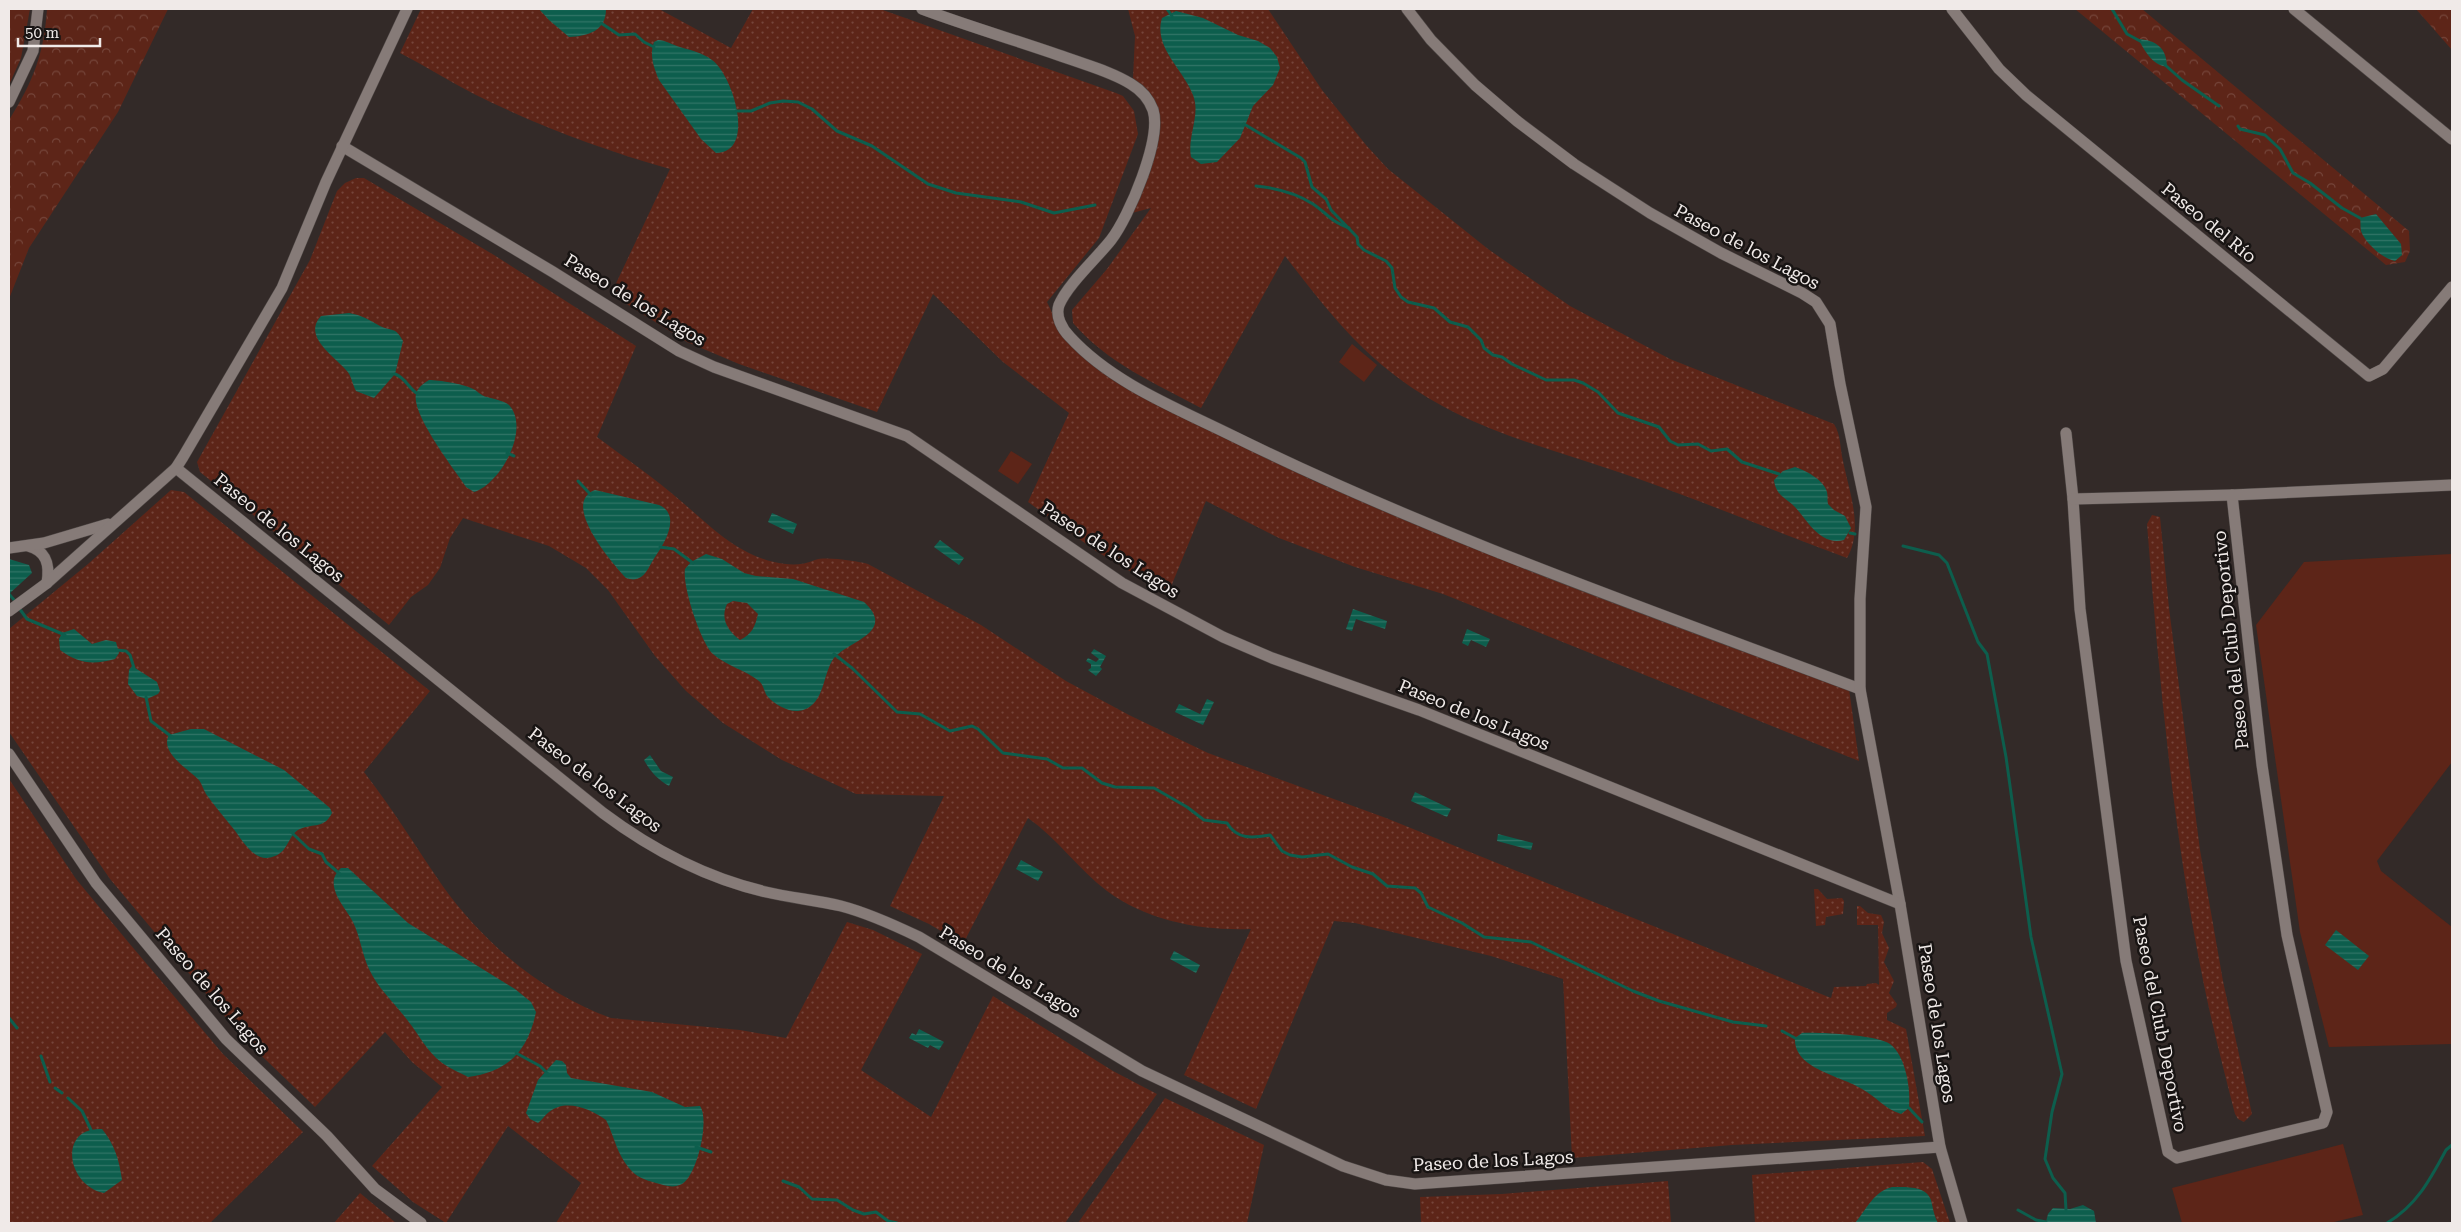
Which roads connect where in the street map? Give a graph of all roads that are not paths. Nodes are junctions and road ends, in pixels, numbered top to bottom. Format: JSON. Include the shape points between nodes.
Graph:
{"nodes":[{"id":1,"x":38,"y":9,"type":"edge"},
{"id":2,"x":407,"y":9,"type":"edge"},
{"id":3,"x":922,"y":9,"type":"edge"},
{"id":4,"x":1407,"y":9,"type":"edge"},
{"id":5,"x":1952,"y":9,"type":"edge"},
{"id":6,"x":2294,"y":9,"type":"edge"},
{"id":7,"x":9,"y":102,"type":"edge"},
{"id":8,"x":2452,"y":139,"type":"edge"},
{"id":9,"x":342,"y":146,"type":"junction"},
{"id":10,"x":2451,"y":292,"type":"edge"},
{"id":11,"x":2066,"y":433,"type":"dead end"},
{"id":12,"x":176,"y":468,"type":"junction"},
{"id":13,"x":2452,"y":485,"type":"edge"},
{"id":14,"x":2232,"y":495,"type":"junction"},
{"id":15,"x":2073,"y":499,"type":"junction"},
{"id":16,"x":114,"y":522,"type":"junction"},
{"id":17,"x":28,"y":546,"type":"junction"},
{"id":18,"x":9,"y":548,"type":"edge"},
{"id":19,"x":47,"y":582,"type":"junction"},
{"id":20,"x":9,"y":612,"type":"edge"},
{"id":21,"x":1860,"y":689,"type":"junction"},
{"id":22,"x":9,"y":754,"type":"edge"},
{"id":23,"x":1900,"y":904,"type":"junction"},
{"id":24,"x":1940,"y":1147,"type":"junction"},
{"id":25,"x":421,"y":1223,"type":"edge"},
{"id":26,"x":1962,"y":1223,"type":"edge"}],
"edges":[{"from":1,"to":7,"type":"street","via":[[33,51]]},
{"from":2,"to":9,"type":"street"},
{"from":3,"to":21,"type":"street","via":[[1107,72],[1138,88],[1149,102],[1154,132],[1130,205],[1113,237],[1058,309],[1066,333],[1106,367],[1162,401],[1291,464],[1485,548]]},
{"from":4,"to":21,"type":"street","name":"Paseo de los Lagos","via":[[1431,40],[1475,85],[1517,122],[1574,164],[1650,214],[1802,293],[1824,312],[1830,324],[1866,508],[1860,598]]},
{"from":5,"to":10,"type":"street","name":"Paseo del Río","via":[[1999,69],[2026,95],[2369,376],[2383,369]]},
{"from":6,"to":8,"type":"street"},
{"from":9,"to":12,"type":"street","via":[[282,288]]},
{"from":9,"to":23,"type":"street","name":"Paseo de los Lagos","via":[[678,351],[907,436],[1122,583],[1215,633],[1272,658],[1419,710]]},
{"from":11,"to":15,"type":"street","name":"Paseo del Club Deportivo"},
{"from":12,"to":16,"type":"street"},
{"from":12,"to":24,"type":"street","name":"Paseo de los Lagos","via":[[603,813],[656,849],[731,882],[765,892],[841,906],[919,936],[1142,1071],[1343,1166],[1386,1180],[1415,1184]]},
{"from":13,"to":14,"type":"street"},
{"from":14,"to":15,"type":"street"},
{"from":14,"to":15,"type":"street","name":"Paseo del Club Deportivo","via":[[2262,765],[2287,935],[2326,1112],[2322,1123],[2177,1158],[2168,1152],[2126,961],[2080,609]]},
{"from":16,"to":17,"type":"street","via":[[68,538]]},
{"from":16,"to":19,"type":"street"},
{"from":17,"to":18,"type":"street"},
{"from":17,"to":19,"type":"street","via":[[44,556],[49,571]]},
{"from":19,"to":20,"type":"street"},
{"from":21,"to":23,"type":"street","name":"Paseo de los Lagos"},
{"from":22,"to":25,"type":"street","name":"Paseo de los Lagos","via":[[96,883],[226,1038],[327,1136],[375,1189]]},
{"from":23,"to":24,"type":"street","name":"Paseo de los Lagos"},
{"from":24,"to":26,"type":"street","name":"Paseo de los Lagos"}]}
